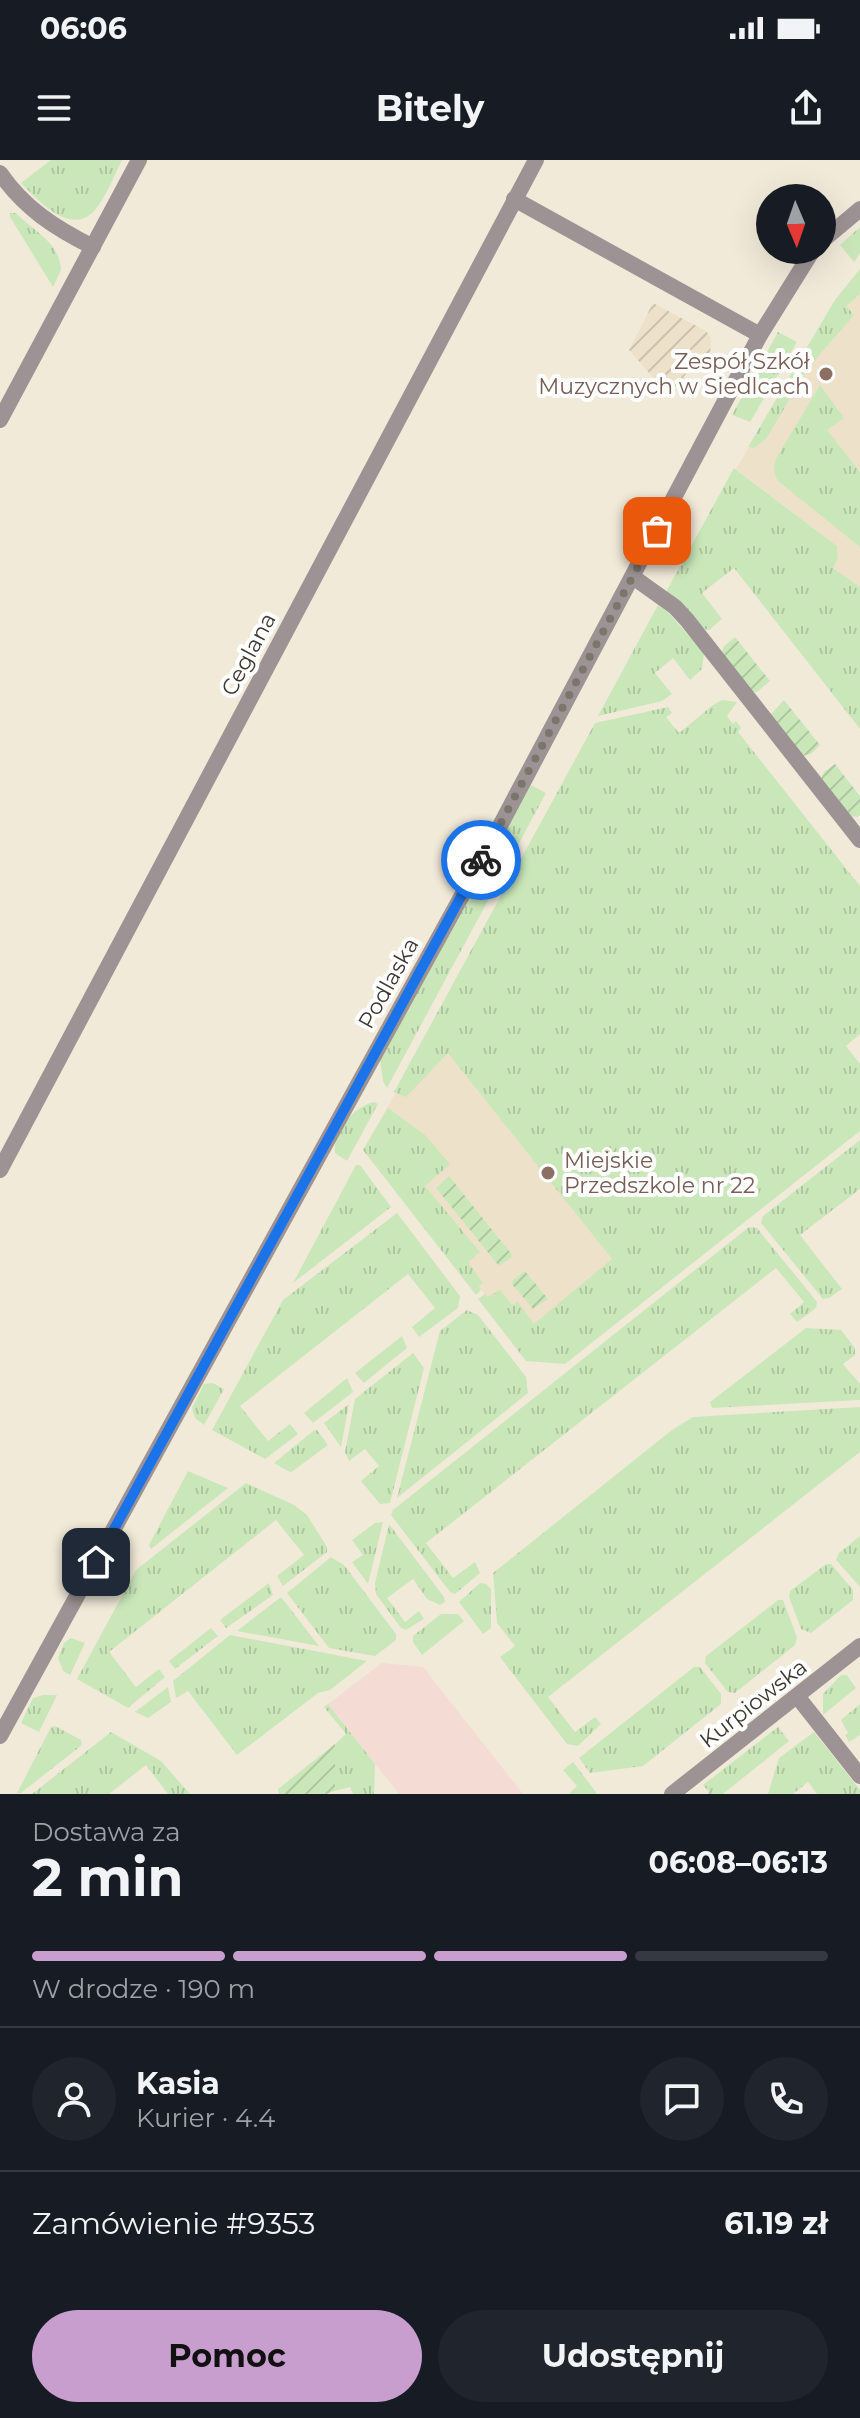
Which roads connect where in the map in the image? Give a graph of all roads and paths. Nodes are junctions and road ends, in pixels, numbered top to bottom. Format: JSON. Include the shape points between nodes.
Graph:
{"nodes":[{"id":1,"x":139,"y":160,"type":"edge"},
{"id":2,"x":536,"y":160,"type":"edge"},
{"id":3,"x":0,"y":173,"type":"edge"},
{"id":4,"x":514,"y":199,"type":"junction"},
{"id":5,"x":860,"y":209,"type":"edge"},
{"id":6,"x":836,"y":229,"type":"edge"},
{"id":7,"x":93,"y":247,"type":"junction"},
{"id":8,"x":804,"y":264,"type":"edge"},
{"id":9,"x":760,"y":335,"type":"junction"},
{"id":10,"x":0,"y":420,"type":"edge"},
{"id":11,"x":633,"y":577,"type":"junction"},
{"id":12,"x":860,"y":840,"type":"edge"},
{"id":13,"x":0,"y":1170,"type":"edge"},
{"id":14,"x":860,"y":1646,"type":"edge"},
{"id":15,"x":797,"y":1696,"type":"junction"},
{"id":16,"x":0,"y":1736,"type":"edge"},
{"id":17,"x":860,"y":1776,"type":"edge"},
{"id":18,"x":672,"y":1794,"type":"edge"}],
"edges":[{"from":1,"to":7,"type":"street"},
{"from":2,"to":4,"type":"street","name":"Ceglana"},
{"from":3,"to":7,"type":"street","via":[[55,228]]},
{"from":4,"to":9,"type":"street"},
{"from":4,"to":13,"type":"street","name":"Ceglana"},
{"from":5,"to":6,"type":"street"},
{"from":7,"to":10,"type":"street"},
{"from":8,"to":9,"type":"street","name":"Podlaska"},
{"from":9,"to":11,"type":"street","name":"Podlaska"},
{"from":11,"to":12,"type":"street","via":[[687,620]]},
{"from":11,"to":16,"type":"street","name":"Podlaska"},
{"from":14,"to":15,"type":"street","name":"Kurpiowska"},
{"from":15,"to":17,"type":"street"},
{"from":15,"to":18,"type":"street","name":"Kurpiowska"}]}
